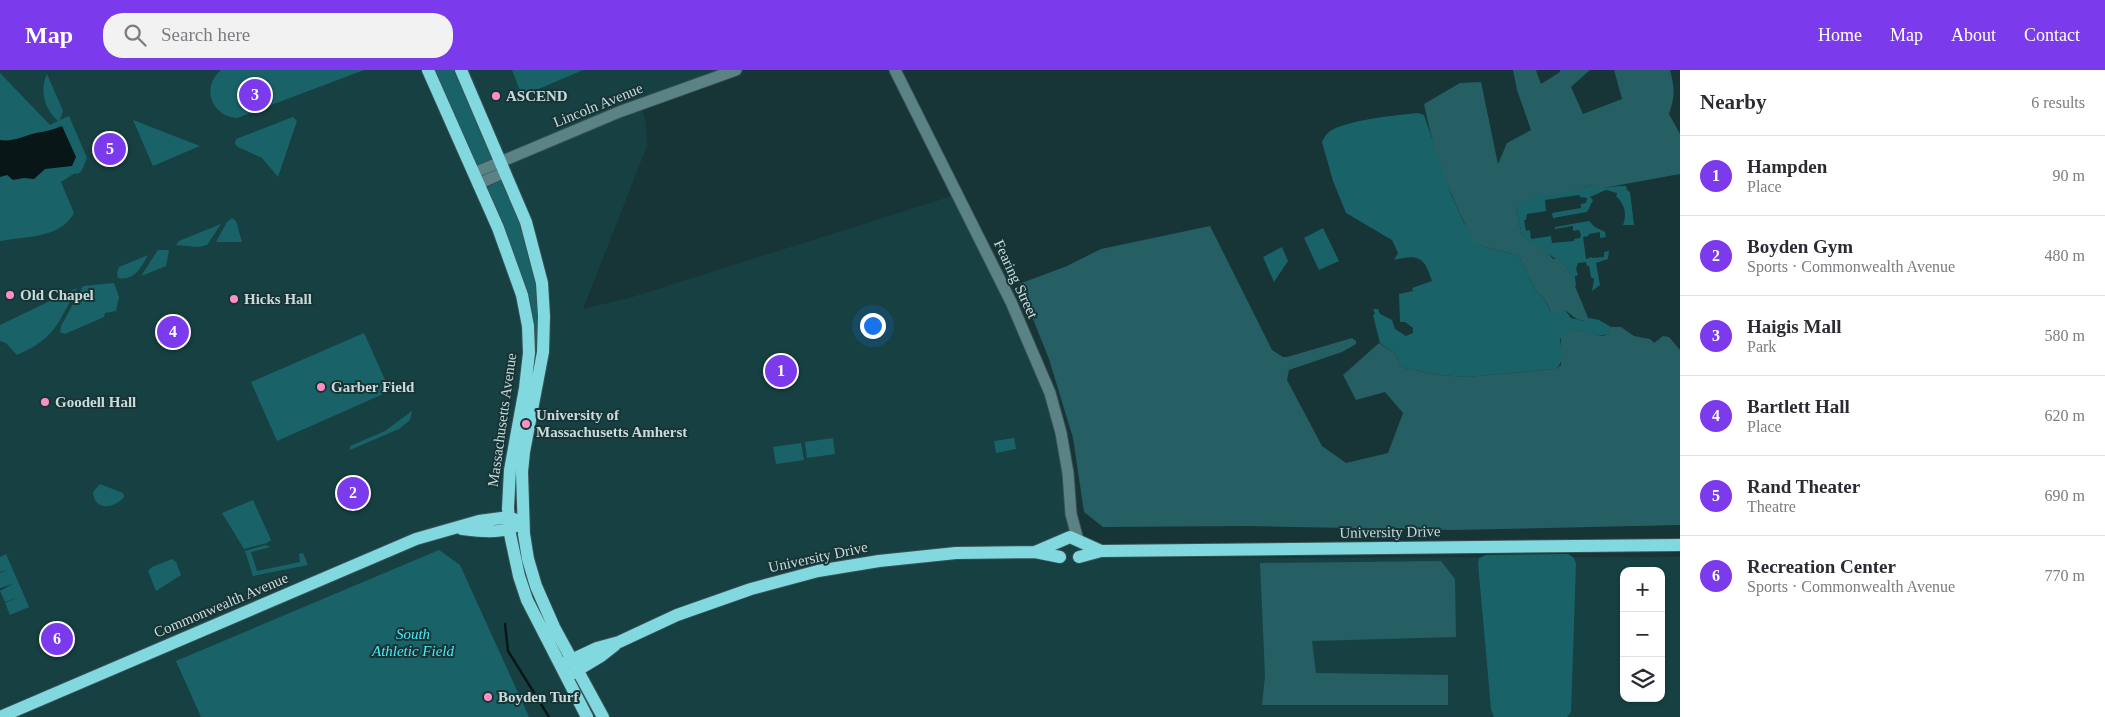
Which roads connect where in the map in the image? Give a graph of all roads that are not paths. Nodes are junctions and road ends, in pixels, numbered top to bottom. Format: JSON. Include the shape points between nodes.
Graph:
{"nodes":[{"id":1,"x":428,"y":70,"type":"edge"},
{"id":2,"x":461,"y":70,"type":"edge"},
{"id":3,"x":736,"y":70,"type":"edge"},
{"id":4,"x":895,"y":70,"type":"edge"},
{"id":5,"x":503,"y":167,"type":"junction"},
{"id":6,"x":476,"y":179,"type":"junction"},
{"id":7,"x":1071,"y":514,"type":"junction"},
{"id":8,"x":523,"y":522,"type":"junction"},
{"id":9,"x":509,"y":523,"type":"junction"},
{"id":10,"x":1060,"y":540,"type":"junction"},
{"id":11,"x":1078,"y":541,"type":"junction"},
{"id":12,"x":1680,"y":546,"type":"edge"},
{"id":13,"x":1101,"y":551,"type":"junction"},
{"id":14,"x":1035,"y":552,"type":"junction"},
{"id":15,"x":1079,"y":557,"type":"junction"},
{"id":16,"x":1060,"y":558,"type":"junction"},
{"id":17,"x":569,"y":668,"type":"junction"},
{"id":18,"x":0,"y":717,"type":"edge"},
{"id":19,"x":588,"y":717,"type":"edge"},
{"id":20,"x":603,"y":717,"type":"edge"}],
"edges":[{"from":1,"to":6,"type":"main road","name":"Massachusetts Avenue"},
{"from":2,"to":5,"type":"main road","name":"Massachusetts Avenue"},
{"from":3,"to":5,"type":"street","name":"Lincoln Avenue","via":[[613,114]]},
{"from":4,"to":7,"type":"street","name":"Fearing Street","via":[[1011,302],[1046,384],[1061,433]]},
{"from":5,"to":6,"type":"street","name":"Lincoln Avenue"},
{"from":5,"to":8,"type":"main road","name":"Massachusetts Avenue","via":[[532,240],[544,299],[543,352],[522,461]]},
{"from":6,"to":9,"type":"main road","name":"Massachusetts Avenue","via":[[515,271],[528,326],[527,377],[510,470]]},
{"from":7,"to":10,"type":"street","name":"Fearing Street"},
{"from":7,"to":11,"type":"street","name":"Fearing Street"},
{"from":8,"to":9,"type":"main road","name":"Commonwealth Avenue"},
{"from":8,"to":17,"type":"main road","name":"Massachusetts Avenue","via":[[533,578]]},
{"from":9,"to":17,"type":"main road","name":"Massachusetts Avenue","via":[[526,600]]},
{"from":9,"to":18,"type":"main road","name":"Commonwealth Avenue","via":[[480,531],[457,528],[416,539]]},
{"from":10,"to":11,"type":"main road","name":"University Drive","via":[[1070,536]]},
{"from":10,"to":14,"type":"main road","name":"University Drive"},
{"from":10,"to":16,"type":"main road","via":[[1057,550]]},
{"from":11,"to":13,"type":"main road","name":"University Drive"},
{"from":11,"to":15,"type":"main road"},
{"from":12,"to":13,"type":"main road","name":"University Drive"},
{"from":13,"to":15,"type":"main road","name":"University Drive"},
{"from":14,"to":16,"type":"main road","name":"University Drive"},
{"from":14,"to":17,"type":"main road","name":"University Drive","via":[[956,553],[900,558],[818,572],[741,592],[675,616],[619,642],[597,648]]},
{"from":15,"to":16,"type":"main road","name":"University Drive","via":[[1070,562]]},
{"from":17,"to":19,"type":"main road","name":"Massachusetts Avenue"},
{"from":17,"to":20,"type":"main road","name":"Massachusetts Avenue"}]}
